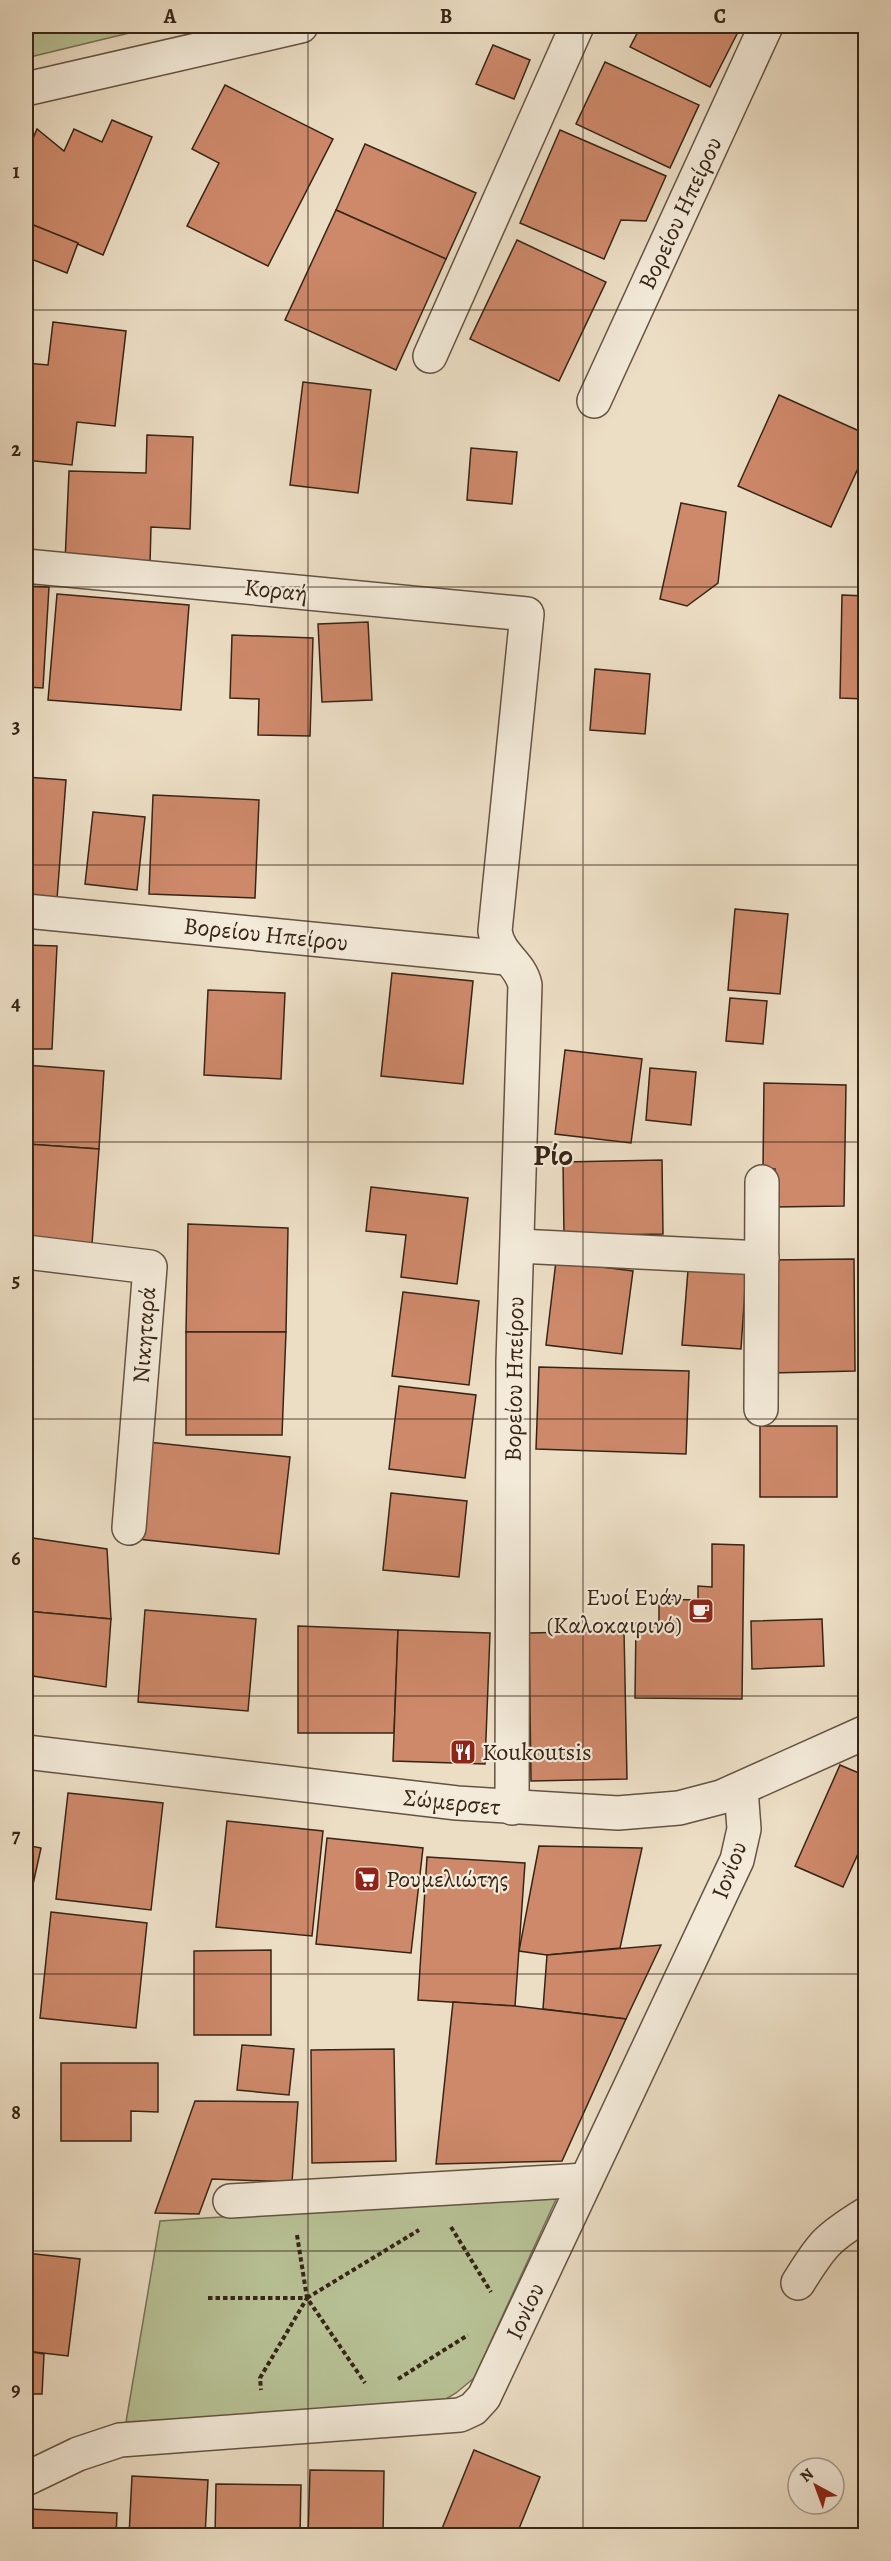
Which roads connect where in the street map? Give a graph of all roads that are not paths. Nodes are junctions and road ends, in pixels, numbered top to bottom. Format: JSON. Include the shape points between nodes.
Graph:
{"nodes":[{"id":1,"x":301,"y":26,"type":"edge"},
{"id":2,"x":577,"y":26,"type":"edge"},
{"id":3,"x":766,"y":26,"type":"edge"},
{"id":4,"x":26,"y":89,"type":"edge"},
{"id":5,"x":430,"y":356,"type":"dead end"},
{"id":6,"x":594,"y":402,"type":"dead end"},
{"id":7,"x":26,"y":566,"type":"edge"},
{"id":8,"x":527,"y":614,"type":"joint"},
{"id":9,"x":26,"y":910,"type":"edge"},
{"id":10,"x":506,"y":958,"type":"junction"},
{"id":11,"x":762,"y":1182,"type":"dead end"},
{"id":12,"x":518,"y":1246,"type":"junction"},
{"id":13,"x":26,"y":1252,"type":"edge"},
{"id":14,"x":762,"y":1258,"type":"junction"},
{"id":15,"x":761,"y":1409,"type":"dead end"},
{"id":16,"x":129,"y":1528,"type":"dead end"},
{"id":17,"x":866,"y":1732,"type":"edge"},
{"id":18,"x":26,"y":1752,"type":"edge"},
{"id":19,"x":741,"y":1789,"type":"junction"},
{"id":20,"x":512,"y":1808,"type":"junction"},
{"id":21,"x":586,"y":2180,"type":"junction"},
{"id":22,"x":230,"y":2201,"type":"dead end"},
{"id":23,"x":866,"y":2214,"type":"edge"},
{"id":24,"x":798,"y":2283,"type":"dead end"},
{"id":25,"x":26,"y":2479,"type":"edge"}],
"edges":[{"from":1,"to":4,"type":"street"},
{"from":2,"to":5,"type":"street"},
{"from":3,"to":6,"type":"street","name":"Βορείου Ηπείρου"},
{"from":7,"to":8,"type":"street","name":"Κοραή"},
{"from":8,"to":10,"type":"street","name":"Βορείου Ηπείρου","via":[[495,931]]},
{"from":9,"to":10,"type":"street","name":"Βορείου Ηπείρου"},
{"from":10,"to":12,"type":"street","name":"Βορείου Ηπείρου","via":[[519,970],[525,985]]},
{"from":11,"to":14,"type":"street"},
{"from":12,"to":14,"type":"street"},
{"from":12,"to":20,"type":"street","name":"Βορείου Ηπείρου","via":[[510,1542]]},
{"from":13,"to":16,"type":"street","name":"Νικηταρά","via":[[150,1267]]},
{"from":14,"to":15,"type":"street"},
{"from":17,"to":19,"type":"street","name":"Σώμερσετ"},
{"from":18,"to":20,"type":"street","name":"Σώμερσετ"},
{"from":19,"to":20,"type":"street","name":"Σώμερσετ","via":[[679,1808],[636,1813]]},
{"from":19,"to":21,"type":"street","name":"Ιονίου","via":[[744,1829],[737,1860]]},
{"from":21,"to":22,"type":"street","via":[[444,2202],[292,2197]]},
{"from":21,"to":25,"type":"street","name":"Ιονίου","via":[[513,2316],[484,2397],[473,2409],[460,2415],[120,2440],[78,2454]]},
{"from":23,"to":24,"type":"street","via":[[830,2236]]}]}
